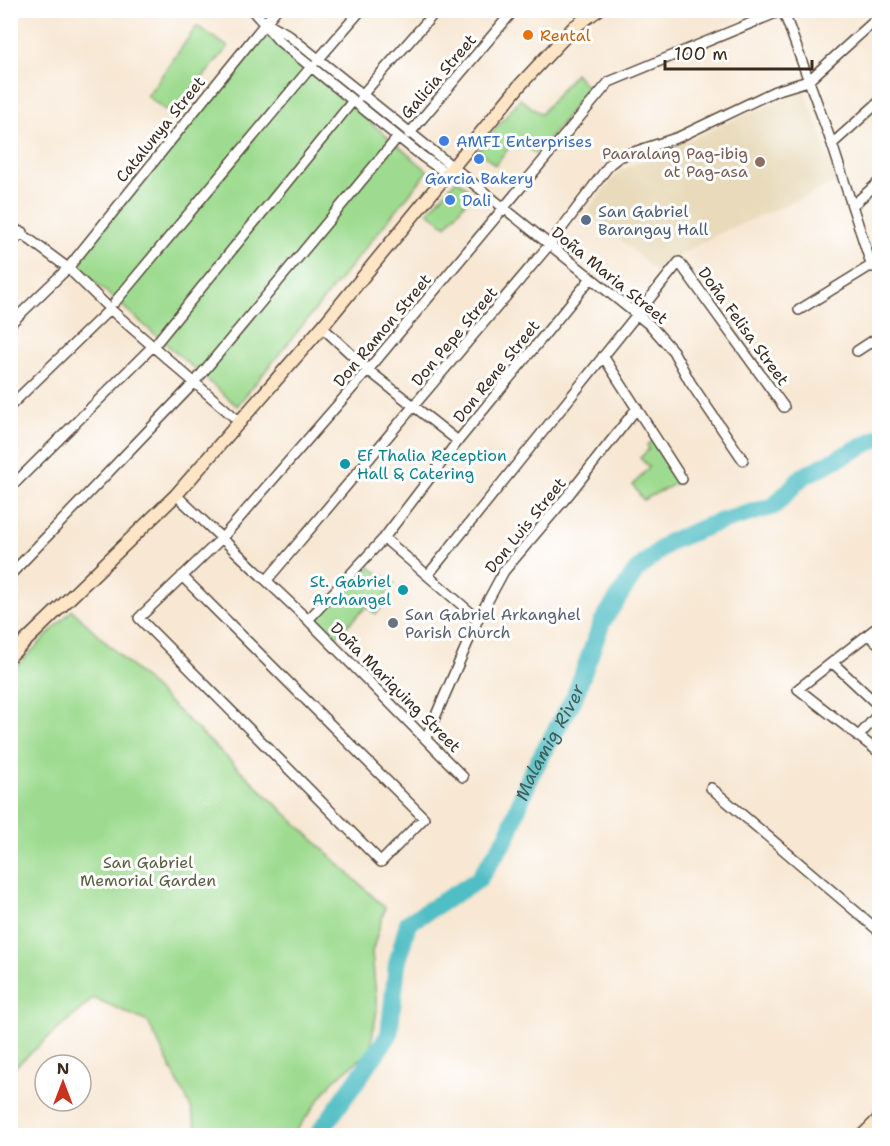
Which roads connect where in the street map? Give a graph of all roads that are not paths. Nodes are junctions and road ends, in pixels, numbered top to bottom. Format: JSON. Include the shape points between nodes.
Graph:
{"nodes":[{"id":1,"x":252,"y":10,"type":"edge"},
{"id":2,"x":276,"y":10,"type":"edge"},
{"id":3,"x":361,"y":10,"type":"edge"},
{"id":4,"x":436,"y":10,"type":"edge"},
{"id":5,"x":514,"y":10,"type":"edge"},
{"id":6,"x":598,"y":10,"type":"edge"},
{"id":7,"x":783,"y":11,"type":"edge"},
{"id":8,"x":879,"y":16,"type":"edge"},
{"id":9,"x":263,"y":22,"type":"junction"},
{"id":10,"x":314,"y":64,"type":"junction"},
{"id":11,"x":808,"y":81,"type":"junction"},
{"id":12,"x":356,"y":99,"type":"junction"},
{"id":13,"x":879,"y":102,"type":"edge"},
{"id":14,"x":409,"y":134,"type":"junction"},
{"id":15,"x":398,"y":137,"type":"junction"},
{"id":16,"x":832,"y":144,"type":"junction"},
{"id":17,"x":449,"y":170,"type":"junction"},
{"id":18,"x":879,"y":181,"type":"edge"},
{"id":19,"x":852,"y":206,"type":"junction"},
{"id":20,"x":503,"y":208,"type":"junction"},
{"id":21,"x":10,"y":225,"type":"edge"},
{"id":22,"x":23,"y":232,"type":"junction"},
{"id":23,"x":10,"y":244,"type":"edge"},
{"id":24,"x":550,"y":244,"type":"junction"},
{"id":25,"x":876,"y":263,"type":"edge"},
{"id":26,"x":68,"y":268,"type":"junction"},
{"id":27,"x":591,"y":278,"type":"junction"},
{"id":28,"x":113,"y":306,"type":"junction"},
{"id":29,"x":799,"y":310,"type":"dead end"},
{"id":30,"x":636,"y":315,"type":"junction"},
{"id":31,"x":10,"y":324,"type":"edge"},
{"id":32,"x":322,"y":327,"type":"junction"},
{"id":33,"x":879,"y":336,"type":"edge"},
{"id":34,"x":156,"y":343,"type":"junction"},
{"id":35,"x":857,"y":351,"type":"dead end"},
{"id":36,"x":603,"y":356,"type":"junction"},
{"id":37,"x":368,"y":370,"type":"junction"},
{"id":38,"x":196,"y":380,"type":"junction"},
{"id":39,"x":415,"y":405,"type":"junction"},
{"id":40,"x":10,"y":406,"type":"edge"},
{"id":41,"x":784,"y":407,"type":"dead end"},
{"id":42,"x":637,"y":408,"type":"junction"},
{"id":43,"x":241,"y":423,"type":"junction"},
{"id":44,"x":458,"y":441,"type":"junction"},
{"id":45,"x":743,"y":460,"type":"dead end"},
{"id":46,"x":682,"y":479,"type":"dead end"},
{"id":47,"x":10,"y":488,"type":"edge"},
{"id":48,"x":176,"y":495,"type":"junction"},
{"id":49,"x":384,"y":537,"type":"junction"},
{"id":50,"x":222,"y":538,"type":"junction"},
{"id":51,"x":10,"y":575,"type":"edge"},
{"id":52,"x":428,"y":575,"type":"junction"},
{"id":53,"x":182,"y":576,"type":"junction"},
{"id":54,"x":267,"y":580,"type":"junction"},
{"id":55,"x":478,"y":619,"type":"junction"},
{"id":56,"x":308,"y":620,"type":"junction"},
{"id":57,"x":879,"y":625,"type":"edge"},
{"id":58,"x":868,"y":635,"type":"junction"},
{"id":59,"x":879,"y":645,"type":"edge"},
{"id":60,"x":13,"y":650,"type":"edge"},
{"id":61,"x":834,"y":664,"type":"junction"},
{"id":62,"x":879,"y":707,"type":"edge"},
{"id":63,"x":879,"y":712,"type":"edge"},
{"id":64,"x":858,"y":737,"type":"junction"},
{"id":65,"x":426,"y":738,"type":"junction"},
{"id":66,"x":879,"y":753,"type":"edge"},
{"id":67,"x":463,"y":777,"type":"dead end"},
{"id":68,"x":711,"y":788,"type":"dead end"},
{"id":69,"x":879,"y":932,"type":"edge"},
{"id":70,"x":879,"y":1118,"type":"edge"},
{"id":71,"x":862,"y":1136,"type":"edge"}],
"edges":[{"from":1,"to":9,"type":"street"},
{"from":2,"to":9,"type":"street","name":"Catalunya Street"},
{"from":3,"to":10,"type":"street"},
{"from":4,"to":12,"type":"street"},
{"from":5,"to":14,"type":"street","name":"Galicia Street"},
{"from":6,"to":17,"type":"street","via":[[574,27]]},
{"from":7,"to":11,"type":"street"},
{"from":7,"to":20,"type":"street","name":"Don Ramon Street","via":[[609,82]]},
{"from":8,"to":11,"type":"street"},
{"from":9,"to":10,"type":"street"},
{"from":9,"to":26,"type":"street","name":"Catalunya Street"},
{"from":10,"to":12,"type":"street"},
{"from":10,"to":28,"type":"street"},
{"from":11,"to":16,"type":"street"},
{"from":11,"to":24,"type":"street","name":"Don Pepe Street","via":[[775,91],[679,137],[619,157]]},
{"from":12,"to":14,"type":"street"},
{"from":12,"to":15,"type":"street"},
{"from":12,"to":34,"type":"street"},
{"from":13,"to":16,"type":"street"},
{"from":14,"to":17,"type":"street"},
{"from":15,"to":17,"type":"street"},
{"from":15,"to":38,"type":"street"},
{"from":16,"to":19,"type":"street"},
{"from":17,"to":20,"type":"street","name":"Doña Maria Street"},
{"from":17,"to":32,"type":"street"},
{"from":18,"to":19,"type":"street"},
{"from":19,"to":25,"type":"street"},
{"from":20,"to":24,"type":"street","name":"Doña Maria Street"},
{"from":20,"to":37,"type":"street","name":"Don Ramon Street"},
{"from":21,"to":22,"type":"street"},
{"from":22,"to":23,"type":"street"},
{"from":22,"to":26,"type":"street"},
{"from":24,"to":27,"type":"street","name":"Doña Maria Street"},
{"from":24,"to":39,"type":"street","name":"Don Pepe Street"},
{"from":25,"to":29,"type":"street"},
{"from":26,"to":28,"type":"street"},
{"from":26,"to":31,"type":"street","name":"Catalunya Street"},
{"from":27,"to":30,"type":"street","name":"Doña Maria Street"},
{"from":27,"to":44,"type":"street","name":"Don Rene Street"},
{"from":28,"to":34,"type":"street"},
{"from":28,"to":40,"type":"street"},
{"from":30,"to":36,"type":"street"},
{"from":30,"to":41,"type":"street","name":"Doña Felisa Street","via":[[679,262]]},
{"from":30,"to":45,"type":"street","name":"Doña Maria Street","via":[[663,338]]},
{"from":32,"to":37,"type":"street"},
{"from":32,"to":43,"type":"street"},
{"from":33,"to":35,"type":"street"},
{"from":34,"to":38,"type":"street"},
{"from":34,"to":47,"type":"street"},
{"from":36,"to":42,"type":"street"},
{"from":36,"to":52,"type":"street"},
{"from":37,"to":39,"type":"street"},
{"from":37,"to":50,"type":"street","name":"Don Ramon Street"},
{"from":38,"to":43,"type":"street"},
{"from":38,"to":51,"type":"street"},
{"from":39,"to":44,"type":"street"},
{"from":39,"to":54,"type":"street","name":"Don Pepe Street"},
{"from":42,"to":46,"type":"street"},
{"from":42,"to":55,"type":"street","name":"Don Luis Street","via":[[510,563]]},
{"from":43,"to":48,"type":"street"},
{"from":44,"to":49,"type":"street","name":"Don Rene Street"},
{"from":48,"to":50,"type":"street","name":"Doña Mariquing Street"},
{"from":48,"to":60,"type":"street"},
{"from":49,"to":52,"type":"street"},
{"from":49,"to":56,"type":"street","name":"Don Rene Street"},
{"from":50,"to":53,"type":"street","name":"Don Ramon Street"},
{"from":50,"to":54,"type":"street","name":"Doña Mariquing Street"},
{"from":52,"to":55,"type":"street"},
{"from":53,"to":53,"type":"street","name":"Don Ramon Street","via":[[424,818],[381,862],[139,618]]},
{"from":54,"to":56,"type":"street","name":"Doña Mariquing Street"},
{"from":55,"to":65,"type":"street","name":"Don Luis Street"},
{"from":56,"to":65,"type":"street","name":"Doña Mariquing Street"},
{"from":57,"to":58,"type":"street"},
{"from":58,"to":59,"type":"street"},
{"from":58,"to":61,"type":"street"},
{"from":61,"to":62,"type":"street"},
{"from":61,"to":64,"type":"street","via":[[798,689]]},
{"from":63,"to":64,"type":"street"},
{"from":64,"to":66,"type":"street"},
{"from":65,"to":67,"type":"street","name":"Doña Mariquing Street"},
{"from":68,"to":69,"type":"street"},
{"from":70,"to":71,"type":"street"}]}
